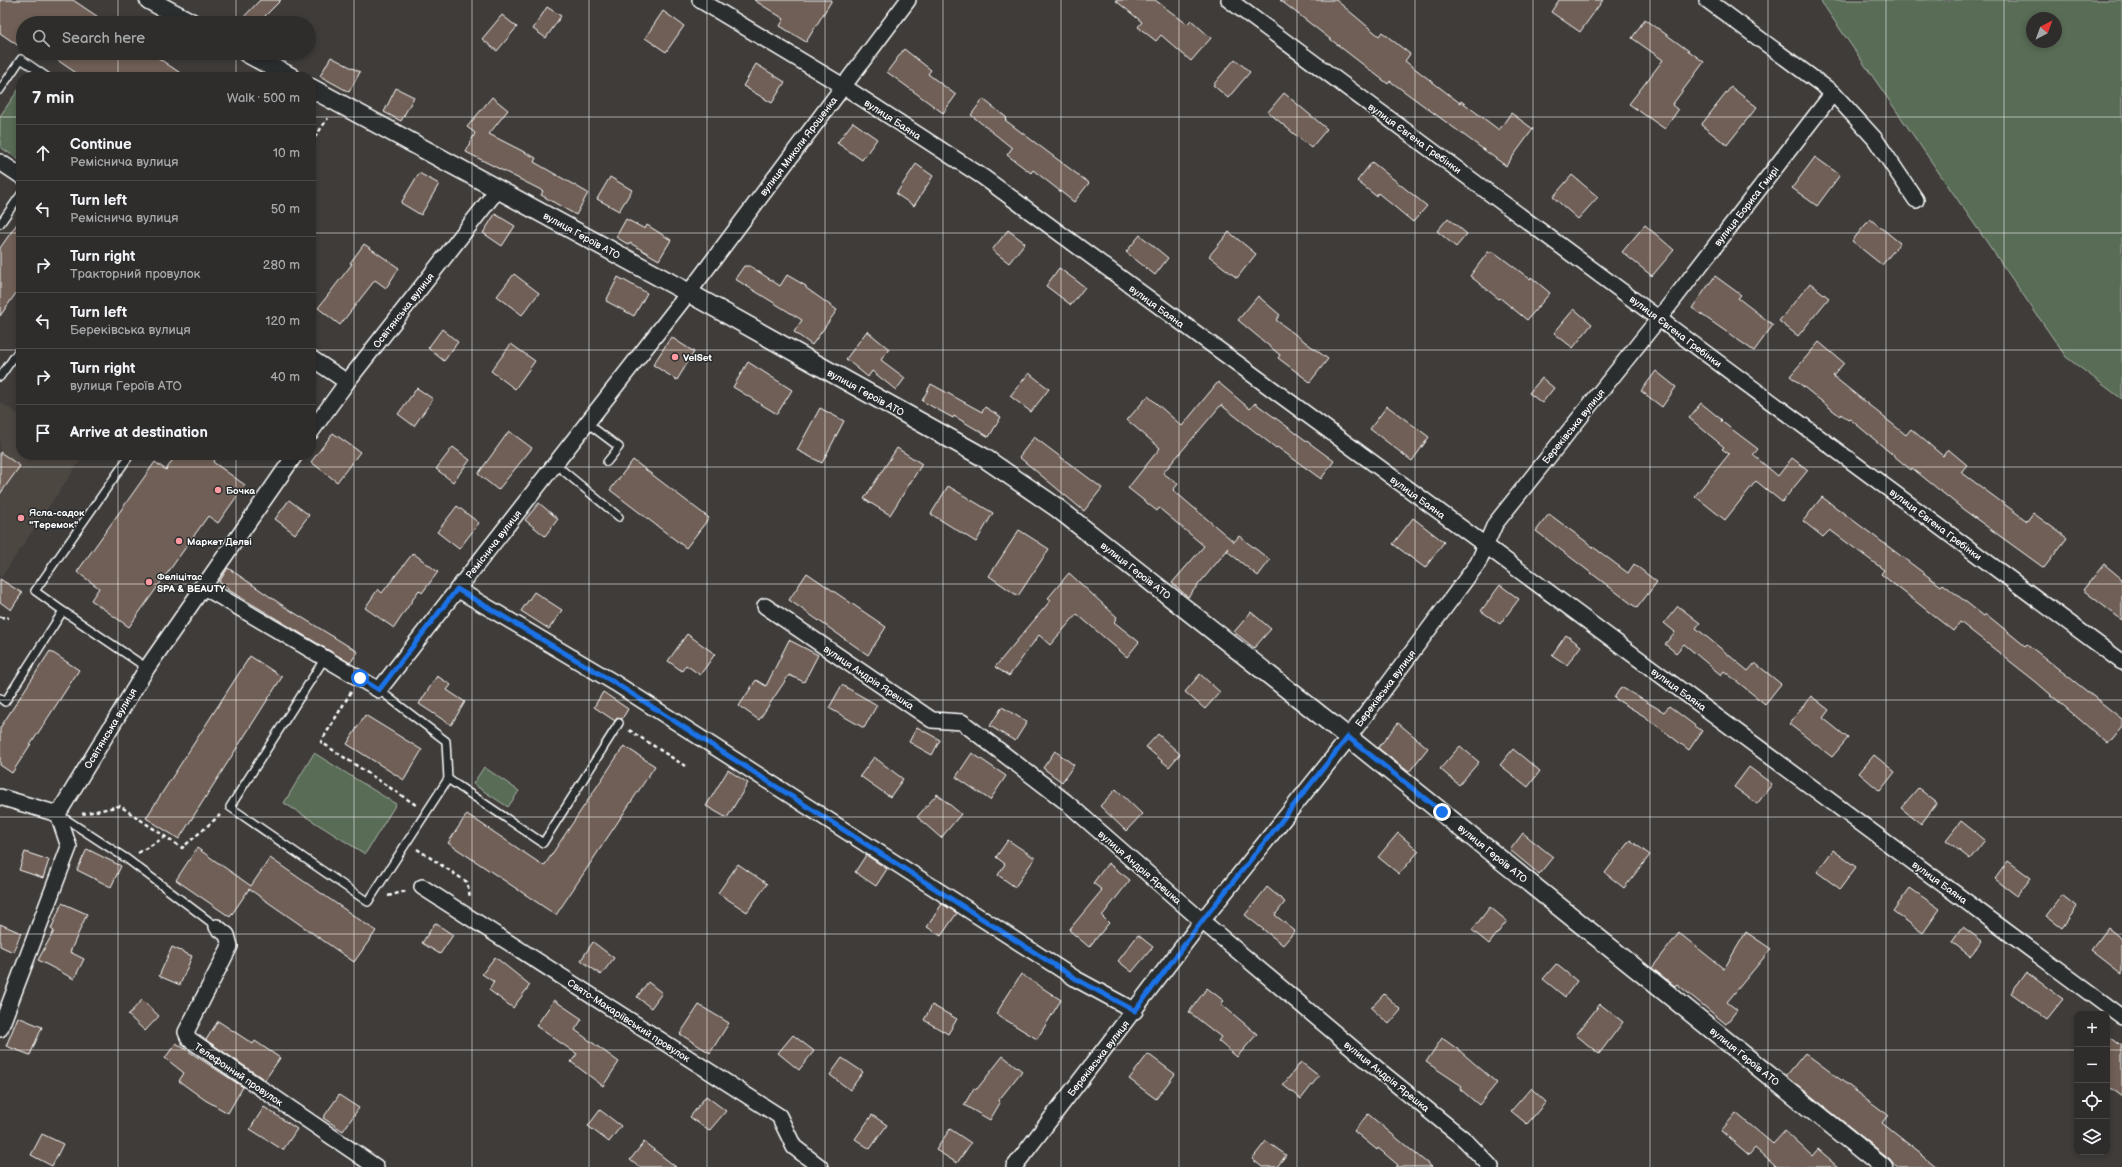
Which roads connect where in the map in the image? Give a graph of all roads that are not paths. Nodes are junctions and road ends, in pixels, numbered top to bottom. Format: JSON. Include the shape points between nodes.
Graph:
{"nodes":[{"id":1,"x":149,"y":0,"type":"edge"},
{"id":2,"x":700,"y":0,"type":"edge"},
{"id":3,"x":908,"y":0,"type":"edge"},
{"id":4,"x":1229,"y":0,"type":"edge"},
{"id":5,"x":1707,"y":0,"type":"edge"},
{"id":6,"x":179,"y":16,"type":"edge"},
{"id":7,"x":20,"y":60,"type":"edge"},
{"id":8,"x":22,"y":60,"type":"edge"},
{"id":9,"x":260,"y":60,"type":"edge"},
{"id":10,"x":40,"y":72,"type":"edge"},
{"id":11,"x":282,"y":72,"type":"edge"},
{"id":12,"x":843,"y":86,"type":"junction"},
{"id":13,"x":0,"y":90,"type":"edge"},
{"id":14,"x":316,"y":91,"type":"edge"},
{"id":15,"x":1833,"y":93,"type":"junction"},
{"id":16,"x":0,"y":162,"type":"edge"},
{"id":17,"x":16,"y":173,"type":"edge"},
{"id":18,"x":498,"y":189,"type":"junction"},
{"id":19,"x":1916,"y":200,"type":"dead end"},
{"id":20,"x":16,"y":201,"type":"edge"},
{"id":21,"x":0,"y":224,"type":"edge"},
{"id":22,"x":689,"y":293,"type":"junction"},
{"id":23,"x":1659,"y":318,"type":"junction"},
{"id":24,"x":16,"y":354,"type":"edge"},
{"id":25,"x":316,"y":361,"type":"edge"},
{"id":26,"x":0,"y":377,"type":"edge"},
{"id":27,"x":347,"y":382,"type":"junction"},
{"id":28,"x":587,"y":423,"type":"junction"},
{"id":29,"x":316,"y":425,"type":"edge"},
{"id":30,"x":127,"y":460,"type":"edge"},
{"id":31,"x":291,"y":460,"type":"edge"},
{"id":32,"x":607,"y":462,"type":"dead end"},
{"id":33,"x":555,"y":464,"type":"junction"},
{"id":34,"x":620,"y":517,"type":"dead end"},
{"id":35,"x":1485,"y":545,"type":"junction"},
{"id":36,"x":202,"y":586,"type":"junction"},
{"id":37,"x":457,"y":589,"type":"junction"},
{"id":38,"x":765,"y":606,"type":"dead end"},
{"id":39,"x":63,"y":611,"type":"junction"},
{"id":40,"x":325,"y":658,"type":"junction"},
{"id":41,"x":2122,"y":662,"type":"edge"},
{"id":42,"x":146,"y":668,"type":"junction"},
{"id":43,"x":379,"y":690,"type":"junction"},
{"id":44,"x":0,"y":698,"type":"edge"},
{"id":45,"x":618,"y":723,"type":"road end"},
{"id":46,"x":1348,"y":737,"type":"junction"},
{"id":47,"x":448,"y":779,"type":"junction"},
{"id":48,"x":0,"y":798,"type":"edge"},
{"id":49,"x":61,"y":809,"type":"junction"},
{"id":50,"x":422,"y":887,"type":"road end"},
{"id":51,"x":1202,"y":921,"type":"junction"},
{"id":52,"x":217,"y":927,"type":"joint"},
{"id":53,"x":1135,"y":1011,"type":"junction"},
{"id":54,"x":2122,"y":1017,"type":"edge"},
{"id":55,"x":0,"y":1029,"type":"edge"},
{"id":56,"x":376,"y":1167,"type":"edge"},
{"id":57,"x":820,"y":1167,"type":"edge"},
{"id":58,"x":1014,"y":1167,"type":"edge"},
{"id":59,"x":1491,"y":1167,"type":"edge"},
{"id":60,"x":1883,"y":1167,"type":"edge"}],
"edges":[{"from":1,"to":6,"type":"street"},
{"from":2,"to":12,"type":"street","name":"вулиця Баяна"},
{"from":3,"to":12,"type":"street","name":"вулиця Миколи Ярошенка"},
{"from":4,"to":23,"type":"street","name":"вулиця Євгена Гребінки"},
{"from":5,"to":15,"type":"street"},
{"from":7,"to":13,"type":"lane"},
{"from":8,"to":10,"type":"lane"},
{"from":9,"to":11,"type":"street"},
{"from":12,"to":22,"type":"street","name":"вулиця Миколи Ярошенка"},
{"from":12,"to":35,"type":"street","name":"вулиця Баяна","via":[[983,177]]},
{"from":14,"to":18,"type":"street","name":"вулиця Героїв АТО"},
{"from":15,"to":19,"type":"street","via":[[1875,139]]},
{"from":15,"to":23,"type":"street","name":"вулиця Бориса Гмирі"},
{"from":16,"to":17,"type":"street"},
{"from":18,"to":22,"type":"street","name":"вулиця Героїв АТО"},
{"from":18,"to":27,"type":"street","name":"Освітянська вулиця"},
{"from":20,"to":21,"type":"lane"},
{"from":22,"to":28,"type":"street","name":"Реміснича вулиця"},
{"from":22,"to":46,"type":"street","name":"вулиця Героїв АТО","via":[[983,457],[1056,507]]},
{"from":23,"to":35,"type":"street","name":"Береківська вулиця","via":[[1495,524]]},
{"from":23,"to":41,"type":"street","name":"вулиця Євгена Гребінки"},
{"from":24,"to":26,"type":"lane"},
{"from":25,"to":27,"type":"street"},
{"from":27,"to":29,"type":"street","name":"Освітянська вулиця"},
{"from":28,"to":32,"type":"lane","via":[[619,448]]},
{"from":28,"to":33,"type":"street","name":"Реміснича вулиця"},
{"from":30,"to":39,"type":"lane","via":[[35,591]]},
{"from":31,"to":36,"type":"street","name":"Освітянська вулиця"},
{"from":33,"to":34,"type":"lane"},
{"from":33,"to":37,"type":"street","name":"Реміснича вулиця"},
{"from":35,"to":46,"type":"street","name":"Береківська вулиця","via":[[1478,563]]},
{"from":35,"to":54,"type":"street","name":"вулиця Баяна"},
{"from":36,"to":40,"type":"street"},
{"from":36,"to":42,"type":"street","name":"Освітянська вулиця"},
{"from":37,"to":43,"type":"street","name":"Реміснича вулиця"},
{"from":37,"to":53,"type":"street","via":[[615,683],[1076,979]]},
{"from":38,"to":51,"type":"street","name":"вулиця Андрія Ярешка","via":[[932,720],[962,722],[1066,802]]},
{"from":39,"to":42,"type":"lane"},
{"from":39,"to":44,"type":"lane","via":[[5,702]]},
{"from":40,"to":43,"type":"street"},
{"from":40,"to":47,"type":"lane","via":[[230,807],[368,902]]},
{"from":42,"to":49,"type":"street","name":"Освітянська вулиця"},
{"from":43,"to":47,"type":"lane","via":[[446,741]]},
{"from":45,"to":47,"type":"lane","via":[[543,843]]},
{"from":46,"to":51,"type":"street","name":"Береківська вулиця"},
{"from":46,"to":60,"type":"street","name":"вулиця Героїв АТО"},
{"from":48,"to":49,"type":"street"},
{"from":49,"to":52,"type":"lane"},
{"from":49,"to":55,"type":"street","via":[[69,847]]},
{"from":50,"to":57,"type":"street","name":"Свято-Макаріївський провулок","via":[[779,1116],[794,1147]]},
{"from":51,"to":53,"type":"street","name":"Береківська вулиця"},
{"from":51,"to":59,"type":"street","name":"вулиця Андрія Ярешка","via":[[1465,1140]]},
{"from":52,"to":56,"type":"street","name":"Телефонний провулок","via":[[227,935],[230,946],[186,1032],[189,1039]]},
{"from":53,"to":58,"type":"street","name":"Береківська вулиця"}]}
